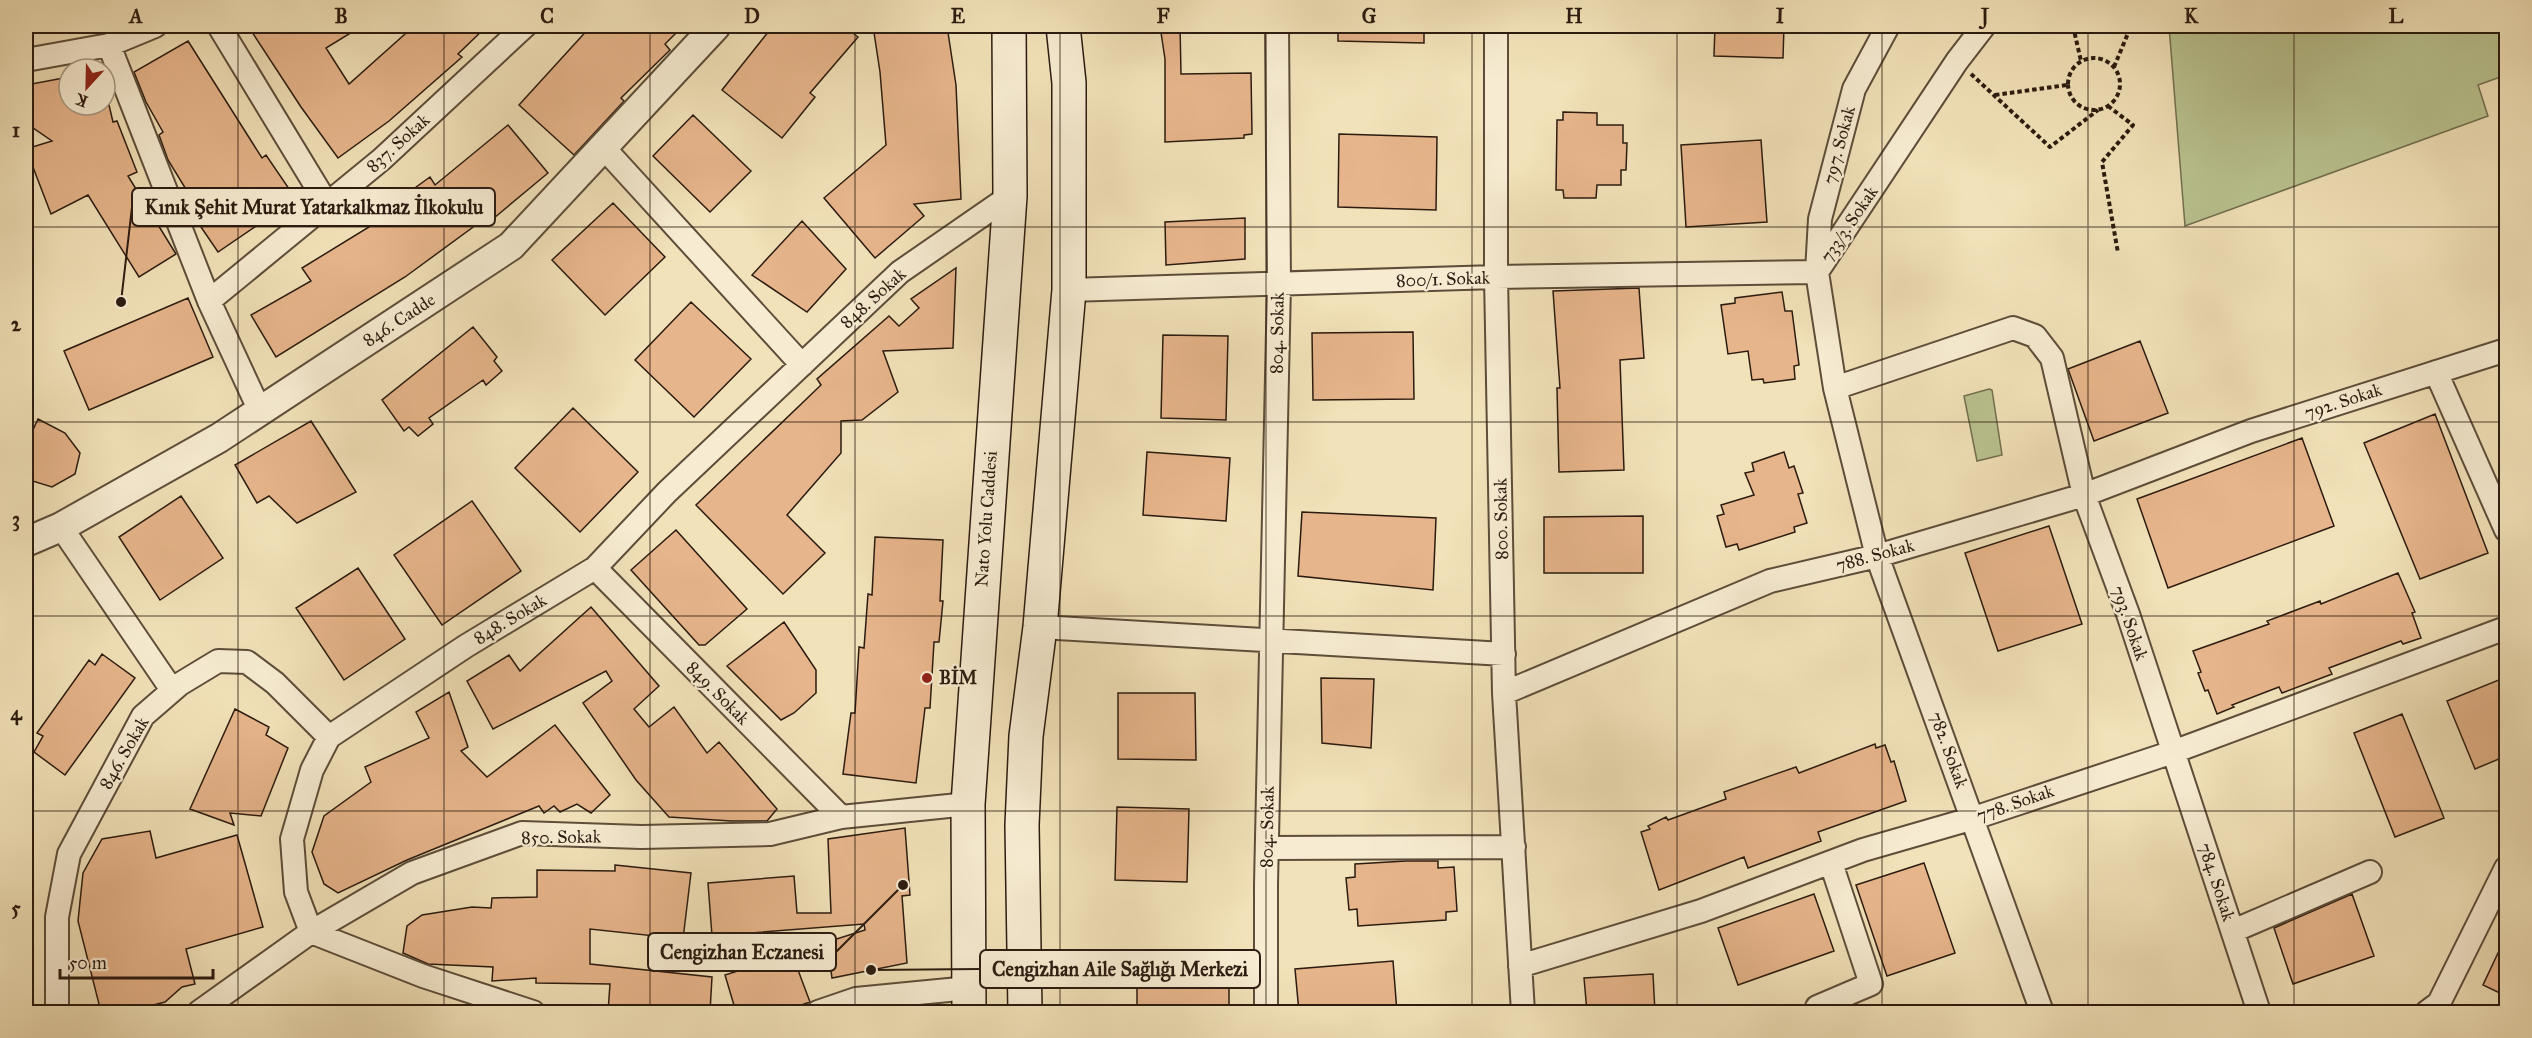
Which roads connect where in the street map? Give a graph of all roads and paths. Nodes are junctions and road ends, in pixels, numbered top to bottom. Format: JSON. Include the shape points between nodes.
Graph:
{"nodes":[{"id":1,"x":155,"y":26,"type":"edge"},
{"id":2,"x":219,"y":26,"type":"edge"},
{"id":3,"x":525,"y":26,"type":"edge"},
{"id":4,"x":716,"y":26,"type":"edge"},
{"id":5,"x":1009,"y":26,"type":"edge"},
{"id":6,"x":1062,"y":26,"type":"edge"},
{"id":7,"x":1277,"y":26,"type":"edge"},
{"id":8,"x":1496,"y":26,"type":"edge"},
{"id":9,"x":1888,"y":26,"type":"edge"},
{"id":10,"x":1984,"y":26,"type":"edge"},
{"id":11,"x":2073,"y":26,"type":"edge"},
{"id":12,"x":2132,"y":26,"type":"edge"},
{"id":13,"x":108,"y":45,"type":"junction"},
{"id":14,"x":26,"y":60,"type":"edge"},
{"id":15,"x":2081,"y":61,"type":"junction"},
{"id":16,"x":1957,"y":62,"type":"junction"},
{"id":17,"x":2114,"y":67,"type":"junction"},
{"id":18,"x":2067,"y":85,"type":"junction"},
{"id":19,"x":1995,"y":95,"type":"junction"},
{"id":20,"x":2108,"y":106,"type":"junction"},
{"id":21,"x":2098,"y":110,"type":"junction"},
{"id":22,"x":603,"y":147,"type":"junction"},
{"id":23,"x":1010,"y":196,"type":"junction"},
{"id":24,"x":327,"y":204,"type":"junction"},
{"id":25,"x":2118,"y":253,"type":"dead end"},
{"id":26,"x":1817,"y":272,"type":"junction"},
{"id":27,"x":1496,"y":277,"type":"junction"},
{"id":28,"x":1279,"y":284,"type":"junction"},
{"id":29,"x":1069,"y":290,"type":"junction"},
{"id":30,"x":209,"y":301,"type":"junction"},
{"id":31,"x":2506,"y":350,"type":"edge"},
{"id":32,"x":802,"y":364,"type":"junction"},
{"id":33,"x":2436,"y":372,"type":"junction"},
{"id":34,"x":1835,"y":388,"type":"junction"},
{"id":35,"x":260,"y":411,"type":"junction"},
{"id":36,"x":2251,"y":431,"type":"joint"},
{"id":37,"x":2084,"y":495,"type":"junction"},
{"id":38,"x":61,"y":526,"type":"junction"},
{"id":39,"x":2506,"y":531,"type":"edge"},
{"id":40,"x":26,"y":542,"type":"edge"},
{"id":41,"x":1877,"y":556,"type":"junction"},
{"id":42,"x":595,"y":568,"type":"junction"},
{"id":43,"x":1040,"y":627,"type":"junction"},
{"id":44,"x":2506,"y":628,"type":"edge"},
{"id":45,"x":1270,"y":641,"type":"junction"},
{"id":46,"x":1504,"y":654,"type":"junction"},
{"id":47,"x":172,"y":690,"type":"junction"},
{"id":48,"x":1504,"y":693,"type":"junction"},
{"id":49,"x":329,"y":737,"type":"junction"},
{"id":50,"x":2173,"y":752,"type":"junction"},
{"id":51,"x":968,"y":804,"type":"junction"},
{"id":52,"x":841,"y":817,"type":"junction"},
{"id":53,"x":1974,"y":818,"type":"junction"},
{"id":54,"x":1514,"y":847,"type":"junction"},
{"id":55,"x":1268,"y":848,"type":"junction"},
{"id":56,"x":1831,"y":863,"type":"junction"},
{"id":57,"x":2506,"y":868,"type":"edge"},
{"id":58,"x":2370,"y":872,"type":"dead end"},
{"id":59,"x":2233,"y":931,"type":"junction"},
{"id":60,"x":311,"y":932,"type":"junction"},
{"id":61,"x":1520,"y":966,"type":"junction"},
{"id":62,"x":969,"y":1000,"type":"edge"},
{"id":63,"x":1817,"y":1007,"type":"dead end"},
{"id":64,"x":57,"y":1012,"type":"edge"},
{"id":65,"x":199,"y":1012,"type":"edge"},
{"id":66,"x":533,"y":1012,"type":"edge"},
{"id":67,"x":818,"y":1012,"type":"edge"},
{"id":68,"x":1025,"y":1012,"type":"edge"},
{"id":69,"x":1266,"y":1012,"type":"edge"},
{"id":70,"x":1523,"y":1012,"type":"edge"},
{"id":71,"x":2042,"y":1012,"type":"edge"},
{"id":72,"x":2259,"y":1012,"type":"edge"},
{"id":73,"x":2427,"y":1012,"type":"edge"}],
"edges":[{"from":1,"to":13,"type":"street"},
{"from":2,"to":24,"type":"street"},
{"from":3,"to":24,"type":"street","name":"837. Sokak","via":[[382,159]]},
{"from":4,"to":22,"type":"street","name":"846. Cadde"},
{"from":5,"to":23,"type":"main road","name":"Nato Yolu Caddesi"},
{"from":6,"to":29,"type":"main road","via":[[1069,82]]},
{"from":7,"to":28,"type":"street","name":"804. Sokak"},
{"from":8,"to":27,"type":"street","name":"800. Sokak"},
{"from":9,"to":26,"type":"street","name":"797. Sokak","via":[[1854,89],[1820,219]]},
{"from":10,"to":16,"type":"street","name":"733/3. Sokak"},
{"from":11,"to":15,"type":"path"},
{"from":12,"to":17,"type":"path"},
{"from":13,"to":14,"type":"street"},
{"from":13,"to":30,"type":"street"},
{"from":15,"to":17,"type":"path","via":[[2098,58]]},
{"from":15,"to":18,"type":"path","via":[[2071,71]]},
{"from":16,"to":19,"type":"path"},
{"from":16,"to":26,"type":"street","name":"733/3. Sokak"},
{"from":17,"to":20,"type":"path","via":[[2120,83],[2115,100]]},
{"from":18,"to":19,"type":"path"},
{"from":18,"to":21,"type":"path","via":[[2080,107]]},
{"from":19,"to":21,"type":"path","via":[[2050,147]]},
{"from":20,"to":21,"type":"path"},
{"from":20,"to":25,"type":"path","via":[[2133,125],[2102,162]]},
{"from":22,"to":32,"type":"street"},
{"from":22,"to":35,"type":"street","name":"846. Cadde","via":[[511,246]]},
{"from":23,"to":32,"type":"street","name":"848. Sokak","via":[[900,272]]},
{"from":23,"to":51,"type":"main road","name":"Nato Yolu Caddesi"},
{"from":24,"to":30,"type":"street","name":"837. Sokak"},
{"from":26,"to":27,"type":"street","name":"800/1. Sokak"},
{"from":26,"to":34,"type":"street","name":"733/3. Sokak"},
{"from":27,"to":28,"type":"street","name":"800/1. Sokak"},
{"from":27,"to":46,"type":"street","name":"800. Sokak"},
{"from":28,"to":29,"type":"street","name":"800/1. Sokak"},
{"from":28,"to":45,"type":"street","name":"804. Sokak"},
{"from":29,"to":43,"type":"main road"},
{"from":30,"to":35,"type":"street"},
{"from":31,"to":33,"type":"street","name":"792. Sokak"},
{"from":32,"to":42,"type":"street","name":"848. Sokak","via":[[667,492]]},
{"from":33,"to":36,"type":"street","name":"792. Sokak"},
{"from":33,"to":39,"type":"street"},
{"from":34,"to":37,"type":"street","name":"793. Sokak","via":[[2013,328],[2028,332],[2042,342],[2052,358]]},
{"from":34,"to":41,"type":"street","name":"733/3. Sokak"},
{"from":35,"to":38,"type":"street","name":"846. Cadde"},
{"from":36,"to":37,"type":"street","name":"788. Sokak"},
{"from":37,"to":41,"type":"street","name":"788. Sokak"},
{"from":37,"to":50,"type":"street","name":"793. Sokak"},
{"from":38,"to":40,"type":"street","name":"846. Cadde"},
{"from":38,"to":47,"type":"street"},
{"from":41,"to":48,"type":"street","name":"788. Sokak","via":[[1770,580]]},
{"from":41,"to":53,"type":"street","name":"782. Sokak"},
{"from":42,"to":49,"type":"street","name":"848. Sokak","via":[[466,646]]},
{"from":42,"to":52,"type":"street","name":"849. Sokak"},
{"from":43,"to":45,"type":"street"},
{"from":43,"to":68,"type":"main road","via":[[1026,736]]},
{"from":44,"to":50,"type":"street","name":"778. Sokak"},
{"from":45,"to":46,"type":"street"},
{"from":45,"to":55,"type":"street","name":"804. Sokak"},
{"from":46,"to":48,"type":"street","name":"800. Sokak"},
{"from":47,"to":49,"type":"street","name":"846. Sokak","via":[[218,661],[247,662],[275,683]]},
{"from":47,"to":64,"type":"street","name":"846. Sokak","via":[[143,716],[69,854],[57,917]]},
{"from":48,"to":54,"type":"street","name":"800. Sokak"},
{"from":49,"to":60,"type":"street","name":"848. Sokak","via":[[312,770],[292,839],[296,892]]},
{"from":50,"to":53,"type":"street","name":"778. Sokak"},
{"from":50,"to":59,"type":"street","name":"784. Sokak"},
{"from":51,"to":52,"type":"street","name":"850. Sokak"},
{"from":51,"to":62,"type":"main road","name":"Nato Yolu Caddesi"},
{"from":52,"to":60,"type":"street","name":"850. Sokak","via":[[770,834],[641,837],[522,833],[412,873]]},
{"from":53,"to":56,"type":"street","name":"778. Sokak"},
{"from":53,"to":71,"type":"street","name":"782. Sokak"},
{"from":54,"to":55,"type":"street"},
{"from":54,"to":61,"type":"street","name":"800. Sokak"},
{"from":55,"to":69,"type":"street","name":"804. Sokak"},
{"from":56,"to":61,"type":"street","name":"778. Sokak","via":[[1701,911]]},
{"from":56,"to":63,"type":"street","via":[[1871,984]]},
{"from":57,"to":73,"type":"street","via":[[2439,1003]]},
{"from":58,"to":59,"type":"street"},
{"from":59,"to":72,"type":"street","name":"784. Sokak"},
{"from":60,"to":65,"type":"street","name":"850. Sokak"},
{"from":60,"to":66,"type":"street","via":[[423,976]]},
{"from":61,"to":70,"type":"street","name":"800. Sokak"},
{"from":62,"to":67,"type":"street","via":[[856,999]]}]}
